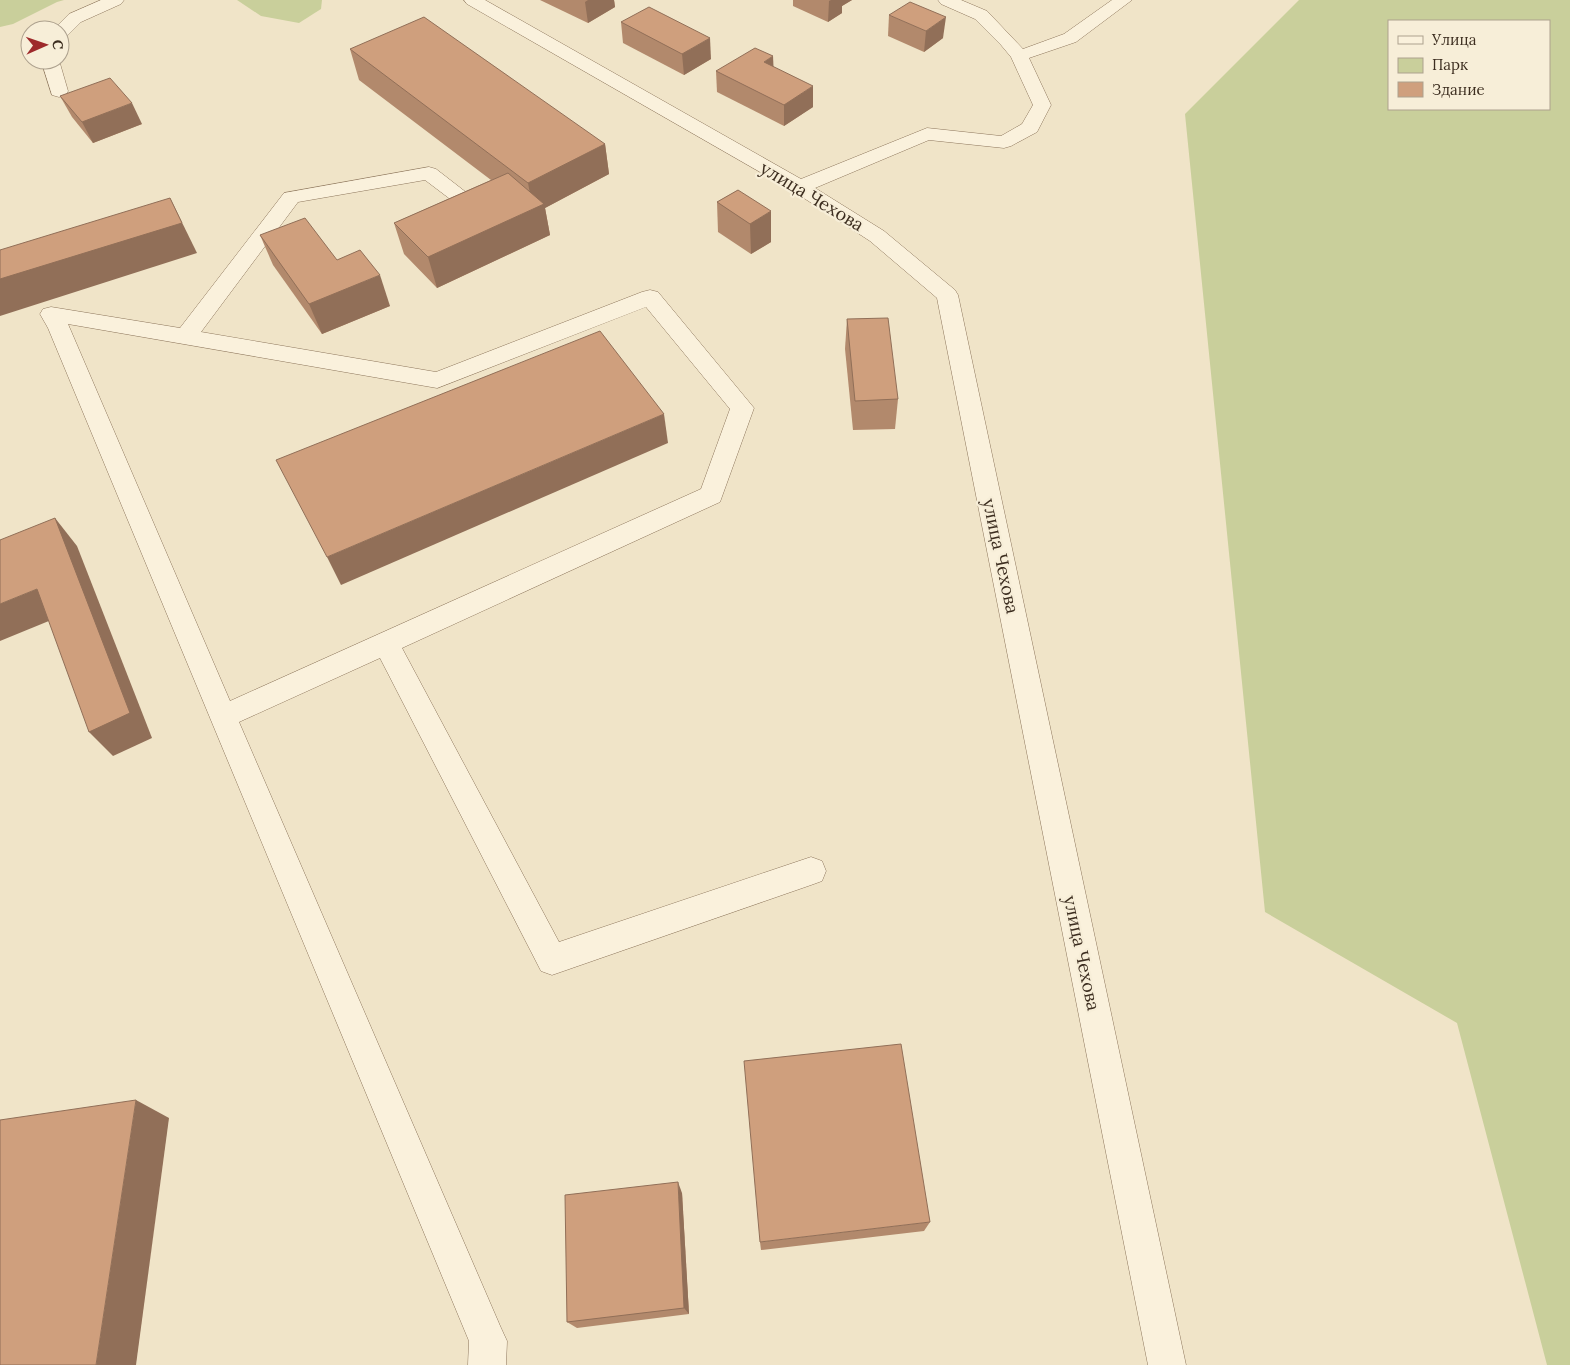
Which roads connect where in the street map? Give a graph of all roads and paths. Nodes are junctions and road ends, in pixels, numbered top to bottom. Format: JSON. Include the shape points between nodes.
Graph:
{"nodes":[{"id":1,"x":115,"y":0,"type":"edge"},
{"id":2,"x":473,"y":0,"type":"edge"},
{"id":3,"x":947,"y":0,"type":"edge"},
{"id":4,"x":1123,"y":0,"type":"edge"},
{"id":5,"x":70,"y":23,"type":"edge"},
{"id":6,"x":1019,"y":56,"type":"junction"},
{"id":7,"x":51,"y":70,"type":"edge"},
{"id":8,"x":59,"y":91,"type":"dead end"},
{"id":9,"x":800,"y":188,"type":"junction"},
{"id":10,"x":469,"y":204,"type":"edge"},
{"id":11,"x":185,"y":337,"type":"junction"},
{"id":12,"x":386,"y":643,"type":"junction"},
{"id":13,"x":223,"y":717,"type":"junction"},
{"id":14,"x":811,"y":871,"type":"dead end"},
{"id":15,"x":487,"y":1365,"type":"edge"},
{"id":16,"x":1167,"y":1365,"type":"edge"}],
"edges":[{"from":1,"to":5,"type":"street"},
{"from":2,"to":9,"type":"street","name":"улица Чехова"},
{"from":3,"to":6,"type":"street","via":[[981,15]]},
{"from":4,"to":6,"type":"street","via":[[1070,38]]},
{"from":6,"to":9,"type":"street","via":[[1042,104],[1030,128],[1004,142],[928,134]]},
{"from":7,"to":8,"type":"street"},
{"from":9,"to":16,"type":"street","name":"улица Чехова","via":[[877,236],[947,295]]},
{"from":10,"to":11,"type":"street","via":[[430,173],[291,197]]},
{"from":11,"to":12,"type":"street","via":[[437,380],[650,297],[742,408],[711,495]]},
{"from":11,"to":13,"type":"street","via":[[51,314]]},
{"from":12,"to":13,"type":"street"},
{"from":12,"to":14,"type":"street","via":[[552,960]]},
{"from":13,"to":15,"type":"street","via":[[488,1341]]}]}
